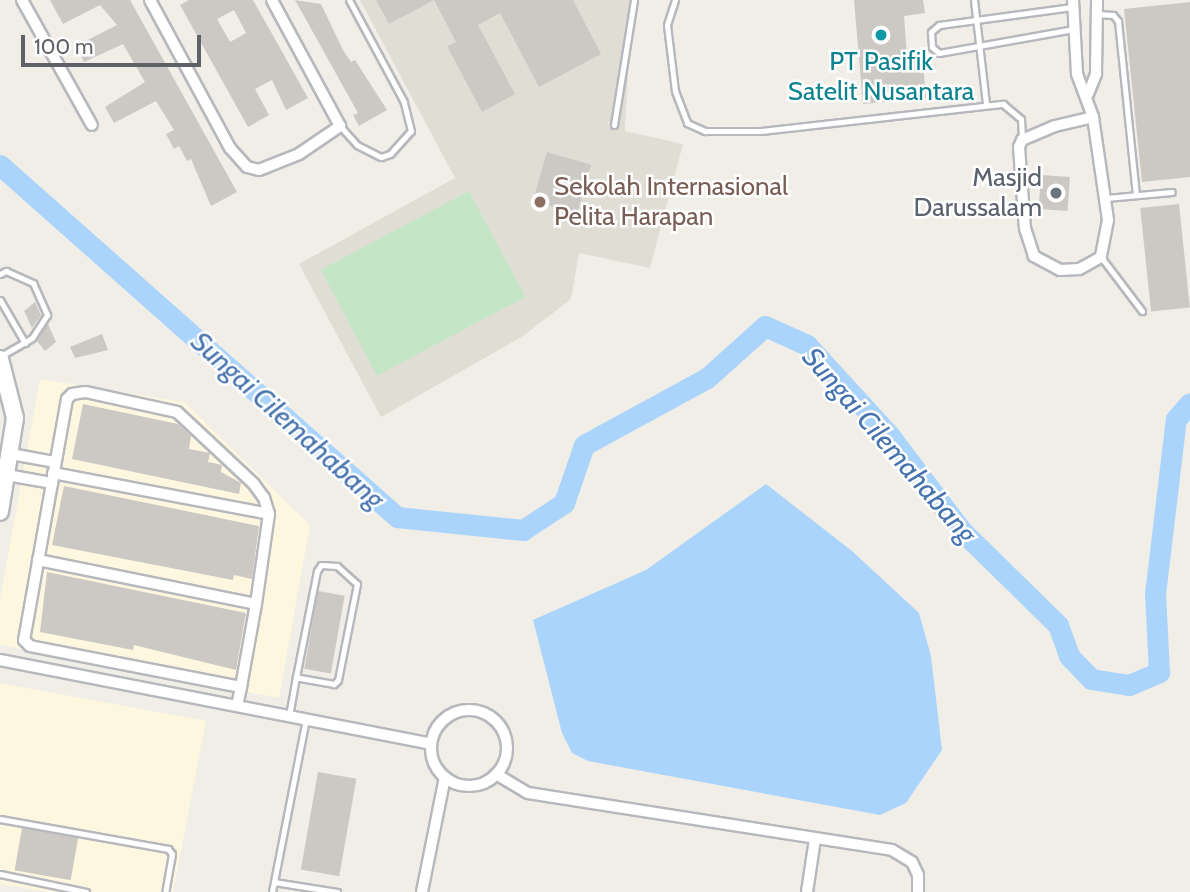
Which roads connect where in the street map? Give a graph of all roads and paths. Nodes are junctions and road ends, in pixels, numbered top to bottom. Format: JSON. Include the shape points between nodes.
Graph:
{"nodes":[{"id":1,"x":22,"y":0,"type":"edge"},
{"id":2,"x":150,"y":0,"type":"edge"},
{"id":3,"x":272,"y":0,"type":"edge"},
{"id":4,"x":349,"y":0,"type":"edge"},
{"id":5,"x":634,"y":0,"type":"edge"},
{"id":6,"x":675,"y":0,"type":"edge"},
{"id":7,"x":974,"y":0,"type":"edge"},
{"id":8,"x":1097,"y":0,"type":"edge"},
{"id":9,"x":1072,"y":4,"type":"edge"},
{"id":10,"x":1096,"y":14,"type":"junction"},
{"id":11,"x":975,"y":20,"type":"junction"},
{"id":12,"x":1074,"y":29,"type":"junction"},
{"id":13,"x":976,"y":45,"type":"junction"},
{"id":14,"x":1088,"y":94,"type":"junction"},
{"id":15,"x":986,"y":104,"type":"junction"},
{"id":16,"x":1093,"y":117,"type":"junction"},
{"id":17,"x":92,"y":125,"type":"dead end"},
{"id":18,"x":614,"y":125,"type":"dead end"},
{"id":19,"x":340,"y":126,"type":"junction"},
{"id":20,"x":1022,"y":140,"type":"junction"},
{"id":21,"x":1172,"y":192,"type":"dead end"},
{"id":22,"x":1136,"y":195,"type":"junction"},
{"id":23,"x":1106,"y":198,"type":"junction"},
{"id":24,"x":1101,"y":257,"type":"junction"},
{"id":25,"x":0,"y":274,"type":"edge"},
{"id":26,"x":0,"y":300,"type":"edge"},
{"id":27,"x":1142,"y":311,"type":"dead end"},
{"id":28,"x":24,"y":343,"type":"junction"},
{"id":29,"x":0,"y":358,"type":"edge"},
{"id":30,"x":11,"y":454,"type":"junction"},
{"id":31,"x":53,"y":473,"type":"junction"},
{"id":32,"x":7,"y":475,"type":"junction"},
{"id":33,"x":0,"y":512,"type":"edge"},
{"id":34,"x":269,"y":514,"type":"junction"},
{"id":35,"x":38,"y":560,"type":"junction"},
{"id":36,"x":256,"y":604,"type":"junction"},
{"id":37,"x":0,"y":660,"type":"edge"},
{"id":38,"x":296,"y":677,"type":"junction"},
{"id":39,"x":241,"y":687,"type":"junction"},
{"id":40,"x":237,"y":706,"type":"junction"},
{"id":41,"x":289,"y":716,"type":"junction"},
{"id":42,"x":306,"y":719,"type":"junction"},
{"id":43,"x":431,"y":744,"type":"junction"},
{"id":44,"x":496,"y":774,"type":"junction"},
{"id":45,"x":445,"y":777,"type":"junction"},
{"id":46,"x":0,"y":819,"type":"edge"},
{"id":47,"x":815,"y":839,"type":"junction"},
{"id":48,"x":0,"y":874,"type":"edge"},
{"id":49,"x":274,"y":881,"type":"junction"},
{"id":50,"x":86,"y":892,"type":"edge"},
{"id":51,"x":165,"y":892,"type":"edge"},
{"id":52,"x":272,"y":892,"type":"edge"},
{"id":53,"x":337,"y":892,"type":"edge"},
{"id":54,"x":422,"y":892,"type":"edge"},
{"id":55,"x":807,"y":892,"type":"edge"},
{"id":56,"x":918,"y":892,"type":"edge"}],
"edges":[{"from":1,"to":17,"type":"street"},
{"from":2,"to":19,"type":"street","via":[[230,148],[247,167],[273,166]]},
{"from":3,"to":19,"type":"street"},
{"from":4,"to":19,"type":"lane","via":[[404,102],[411,131],[390,154],[381,157],[356,145]]},
{"from":5,"to":18,"type":"lane"},
{"from":6,"to":15,"type":"lane","via":[[667,25],[675,91],[687,122],[705,131],[761,131],[918,116]]},
{"from":7,"to":11,"type":"lane"},
{"from":8,"to":10,"type":"street"},
{"from":9,"to":11,"type":"lane"},
{"from":9,"to":12,"type":"street"},
{"from":10,"to":14,"type":"street","via":[[1096,74]]},
{"from":10,"to":22,"type":"lane","via":[[1113,15],[1118,21]]},
{"from":11,"to":13,"type":"lane"},
{"from":11,"to":13,"type":"lane","via":[[939,24],[931,32],[932,47],[939,53]]},
{"from":12,"to":13,"type":"lane"},
{"from":12,"to":14,"type":"street","via":[[1077,74]]},
{"from":13,"to":15,"type":"lane"},
{"from":14,"to":16,"type":"street"},
{"from":15,"to":20,"type":"lane","via":[[1013,109],[1021,120]]},
{"from":16,"to":20,"type":"street"},
{"from":16,"to":23,"type":"street"},
{"from":20,"to":24,"type":"street","via":[[1018,182],[1034,256],[1060,270],[1079,269]]},
{"from":21,"to":22,"type":"lane"},
{"from":22,"to":23,"type":"lane"},
{"from":23,"to":24,"type":"street","via":[[1107,239]]},
{"from":24,"to":27,"type":"lane"},
{"from":25,"to":28,"type":"lane","via":[[24,275],[45,302],[47,315]]},
{"from":26,"to":28,"type":"lane"},
{"from":28,"to":29,"type":"lane"},
{"from":29,"to":30,"type":"street","via":[[14,403]]},
{"from":30,"to":31,"type":"street"},
{"from":30,"to":32,"type":"street"},
{"from":31,"to":32,"type":"street"},
{"from":31,"to":34,"type":"street"},
{"from":31,"to":34,"type":"street","via":[[67,399],[85,392],[177,412],[254,484]]},
{"from":31,"to":35,"type":"street"},
{"from":32,"to":33,"type":"street"},
{"from":34,"to":36,"type":"street"},
{"from":35,"to":36,"type":"street"},
{"from":35,"to":39,"type":"street","via":[[23,640],[27,644]]},
{"from":36,"to":39,"type":"street"},
{"from":37,"to":40,"type":"street"},
{"from":38,"to":38,"type":"lane","via":[[317,571],[321,565],[337,566],[357,584],[338,680],[334,684]]},
{"from":38,"to":41,"type":"lane"},
{"from":39,"to":40,"type":"street"},
{"from":40,"to":41,"type":"street"},
{"from":41,"to":42,"type":"street"},
{"from":42,"to":43,"type":"street"},
{"from":42,"to":49,"type":"lane"},
{"from":43,"to":44,"type":"street","via":[[442,720],[453,713],[465,709],[490,716],[505,737],[507,750]]},
{"from":43,"to":45,"type":"street","via":[[434,762]]},
{"from":44,"to":45,"type":"street","via":[[477,785]]},
{"from":44,"to":47,"type":"street","via":[[528,793]]},
{"from":45,"to":54,"type":"street"},
{"from":46,"to":51,"type":"lane","via":[[168,849],[172,854]]},
{"from":47,"to":55,"type":"street"},
{"from":47,"to":56,"type":"street","via":[[901,852],[915,867]]},
{"from":48,"to":50,"type":"lane"},
{"from":49,"to":52,"type":"lane"},
{"from":49,"to":53,"type":"lane"}]}
